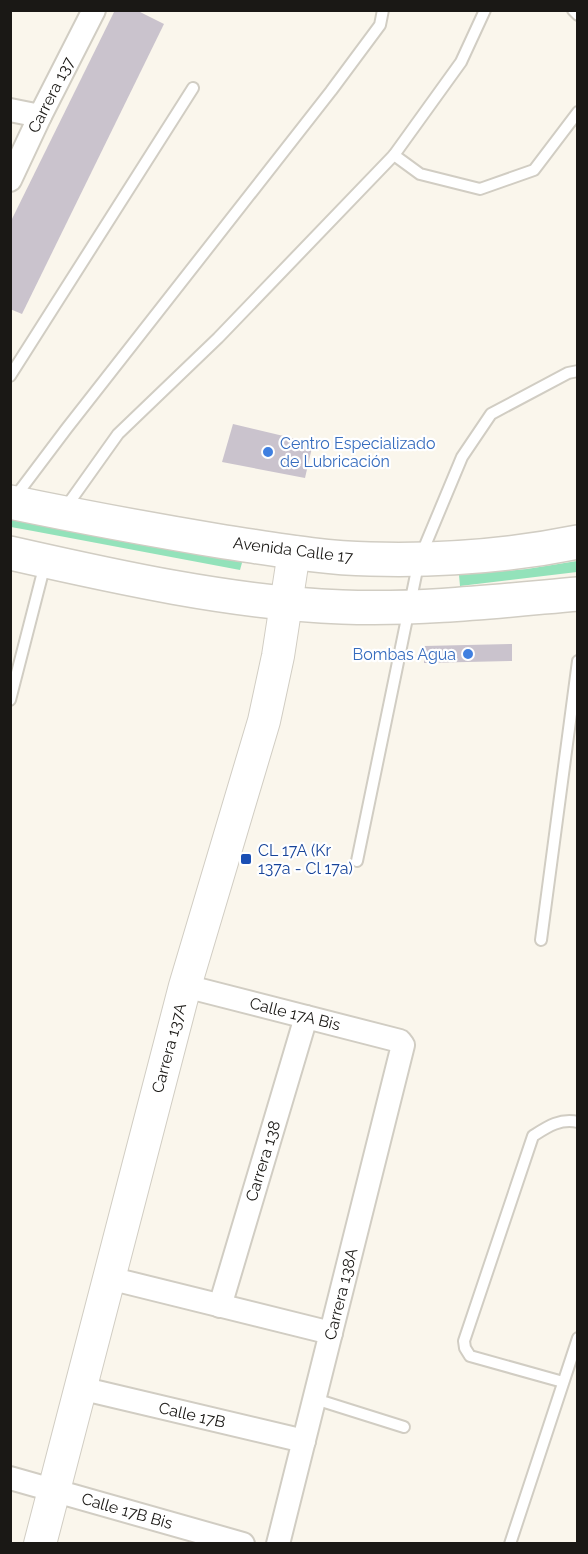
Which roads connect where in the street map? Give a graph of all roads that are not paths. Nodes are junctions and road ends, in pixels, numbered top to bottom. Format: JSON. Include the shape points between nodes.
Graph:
{"nodes":[{"id":1,"x":383,"y":10,"type":"edge"},
{"id":2,"x":485,"y":10,"type":"edge"},
{"id":3,"x":573,"y":10,"type":"edge"},
{"id":4,"x":93,"y":11,"type":"edge"},
{"id":5,"x":578,"y":15,"type":"edge"},
{"id":6,"x":193,"y":88,"type":"dead end"},
{"id":7,"x":10,"y":110,"type":"edge"},
{"id":8,"x":578,"y":112,"type":"edge"},
{"id":9,"x":40,"y":116,"type":"junction"},
{"id":10,"x":394,"y":155,"type":"junction"},
{"id":11,"x":10,"y":180,"type":"edge"},
{"id":12,"x":578,"y":371,"type":"edge"},
{"id":13,"x":10,"y":376,"type":"edge"},
{"id":14,"x":11,"y":502,"type":"edge"},
{"id":15,"x":62,"y":513,"type":"junction"},
{"id":16,"x":578,"y":542,"type":"edge"},
{"id":17,"x":294,"y":552,"type":"junction"},
{"id":18,"x":10,"y":553,"type":"edge"},
{"id":19,"x":419,"y":560,"type":"junction"},
{"id":20,"x":46,"y":561,"type":"junction"},
{"id":21,"x":578,"y":594,"type":"edge"},
{"id":22,"x":286,"y":603,"type":"junction"},
{"id":23,"x":409,"y":608,"type":"junction"},
{"id":24,"x":578,"y":661,"type":"edge"},
{"id":25,"x":10,"y":700,"type":"edge"},
{"id":26,"x":357,"y":861,"type":"dead end"},
{"id":27,"x":541,"y":940,"type":"dead end"},
{"id":28,"x":185,"y":986,"type":"junction"},
{"id":29,"x":306,"y":1017,"type":"junction"},
{"id":30,"x":403,"y":1045,"type":"joint"},
{"id":31,"x":578,"y":1122,"type":"edge"},
{"id":32,"x":109,"y":1278,"type":"junction"},
{"id":33,"x":220,"y":1305,"type":"junction"},
{"id":34,"x":331,"y":1333,"type":"junction"},
{"id":35,"x":578,"y":1338,"type":"edge"},
{"id":36,"x":563,"y":1382,"type":"junction"},
{"id":37,"x":80,"y":1388,"type":"junction"},
{"id":38,"x":315,"y":1399,"type":"junction"},
{"id":39,"x":404,"y":1427,"type":"dead end"},
{"id":40,"x":304,"y":1441,"type":"junction"},
{"id":41,"x":10,"y":1478,"type":"edge"},
{"id":42,"x":54,"y":1491,"type":"junction"},
{"id":43,"x":40,"y":1544,"type":"edge"},
{"id":44,"x":243,"y":1544,"type":"edge"},
{"id":45,"x":278,"y":1544,"type":"edge"},
{"id":46,"x":510,"y":1544,"type":"edge"}],
"edges":[{"from":1,"to":14,"type":"lane","via":[[380,24],[331,91]]},
{"from":2,"to":10,"type":"lane","via":[[460,62]]},
{"from":3,"to":5,"type":"lane"},
{"from":4,"to":9,"type":"street","name":"Carrera 137"},
{"from":6,"to":13,"type":"lane"},
{"from":7,"to":9,"type":"street"},
{"from":8,"to":10,"type":"lane","via":[[534,170],[480,189],[420,174]]},
{"from":9,"to":11,"type":"street","name":"Carrera 137"},
{"from":10,"to":15,"type":"lane","via":[[218,338],[118,434]]},
{"from":12,"to":19,"type":"lane","via":[[491,414],[462,457]]},
{"from":14,"to":15,"type":"main road","name":"Avenida Calle 17"},
{"from":15,"to":17,"type":"main road","name":"Avenida Calle 17"},
{"from":16,"to":19,"type":"main road","name":"Avenida Calle 17","via":[[470,558]]},
{"from":17,"to":19,"type":"main road","name":"Avenida Calle 17"},
{"from":17,"to":22,"type":"street","name":"Carrera 137A"},
{"from":18,"to":20,"type":"main road"},
{"from":19,"to":23,"type":"lane"},
{"from":20,"to":22,"type":"main road"},
{"from":20,"to":25,"type":"lane"},
{"from":21,"to":23,"type":"main road"},
{"from":22,"to":23,"type":"main road"},
{"from":22,"to":28,"type":"street","name":"Carrera 137A","via":[[264,721]]},
{"from":23,"to":26,"type":"lane"},
{"from":24,"to":27,"type":"lane"},
{"from":28,"to":29,"type":"street","name":"Calle 17A Bis"},
{"from":28,"to":32,"type":"street","name":"Carrera 137A"},
{"from":29,"to":30,"type":"street","name":"Calle 17A Bis","via":[[400,1041]]},
{"from":29,"to":33,"type":"street","name":"Carrera 138"},
{"from":30,"to":34,"type":"street","name":"Carrera 138A"},
{"from":31,"to":36,"type":"lane","via":[[550,1125],[533,1136],[464,1341],[470,1356]]},
{"from":32,"to":33,"type":"street"},
{"from":32,"to":37,"type":"street","name":"Carrera 137A"},
{"from":33,"to":34,"type":"street"},
{"from":34,"to":38,"type":"street","name":"Carrera 138A"},
{"from":35,"to":36,"type":"lane"},
{"from":36,"to":46,"type":"lane"},
{"from":37,"to":40,"type":"street","name":"Calle 17B"},
{"from":37,"to":42,"type":"street","name":"Carrera 137A"},
{"from":38,"to":39,"type":"lane"},
{"from":38,"to":40,"type":"street","name":"Carrera 138A"},
{"from":40,"to":45,"type":"street","name":"Carrera 138A"},
{"from":41,"to":42,"type":"street","name":"Calle 17B Bis"},
{"from":42,"to":43,"type":"street","name":"Carrera 137A"},
{"from":42,"to":44,"type":"street","name":"Calle 17B Bis"}]}
